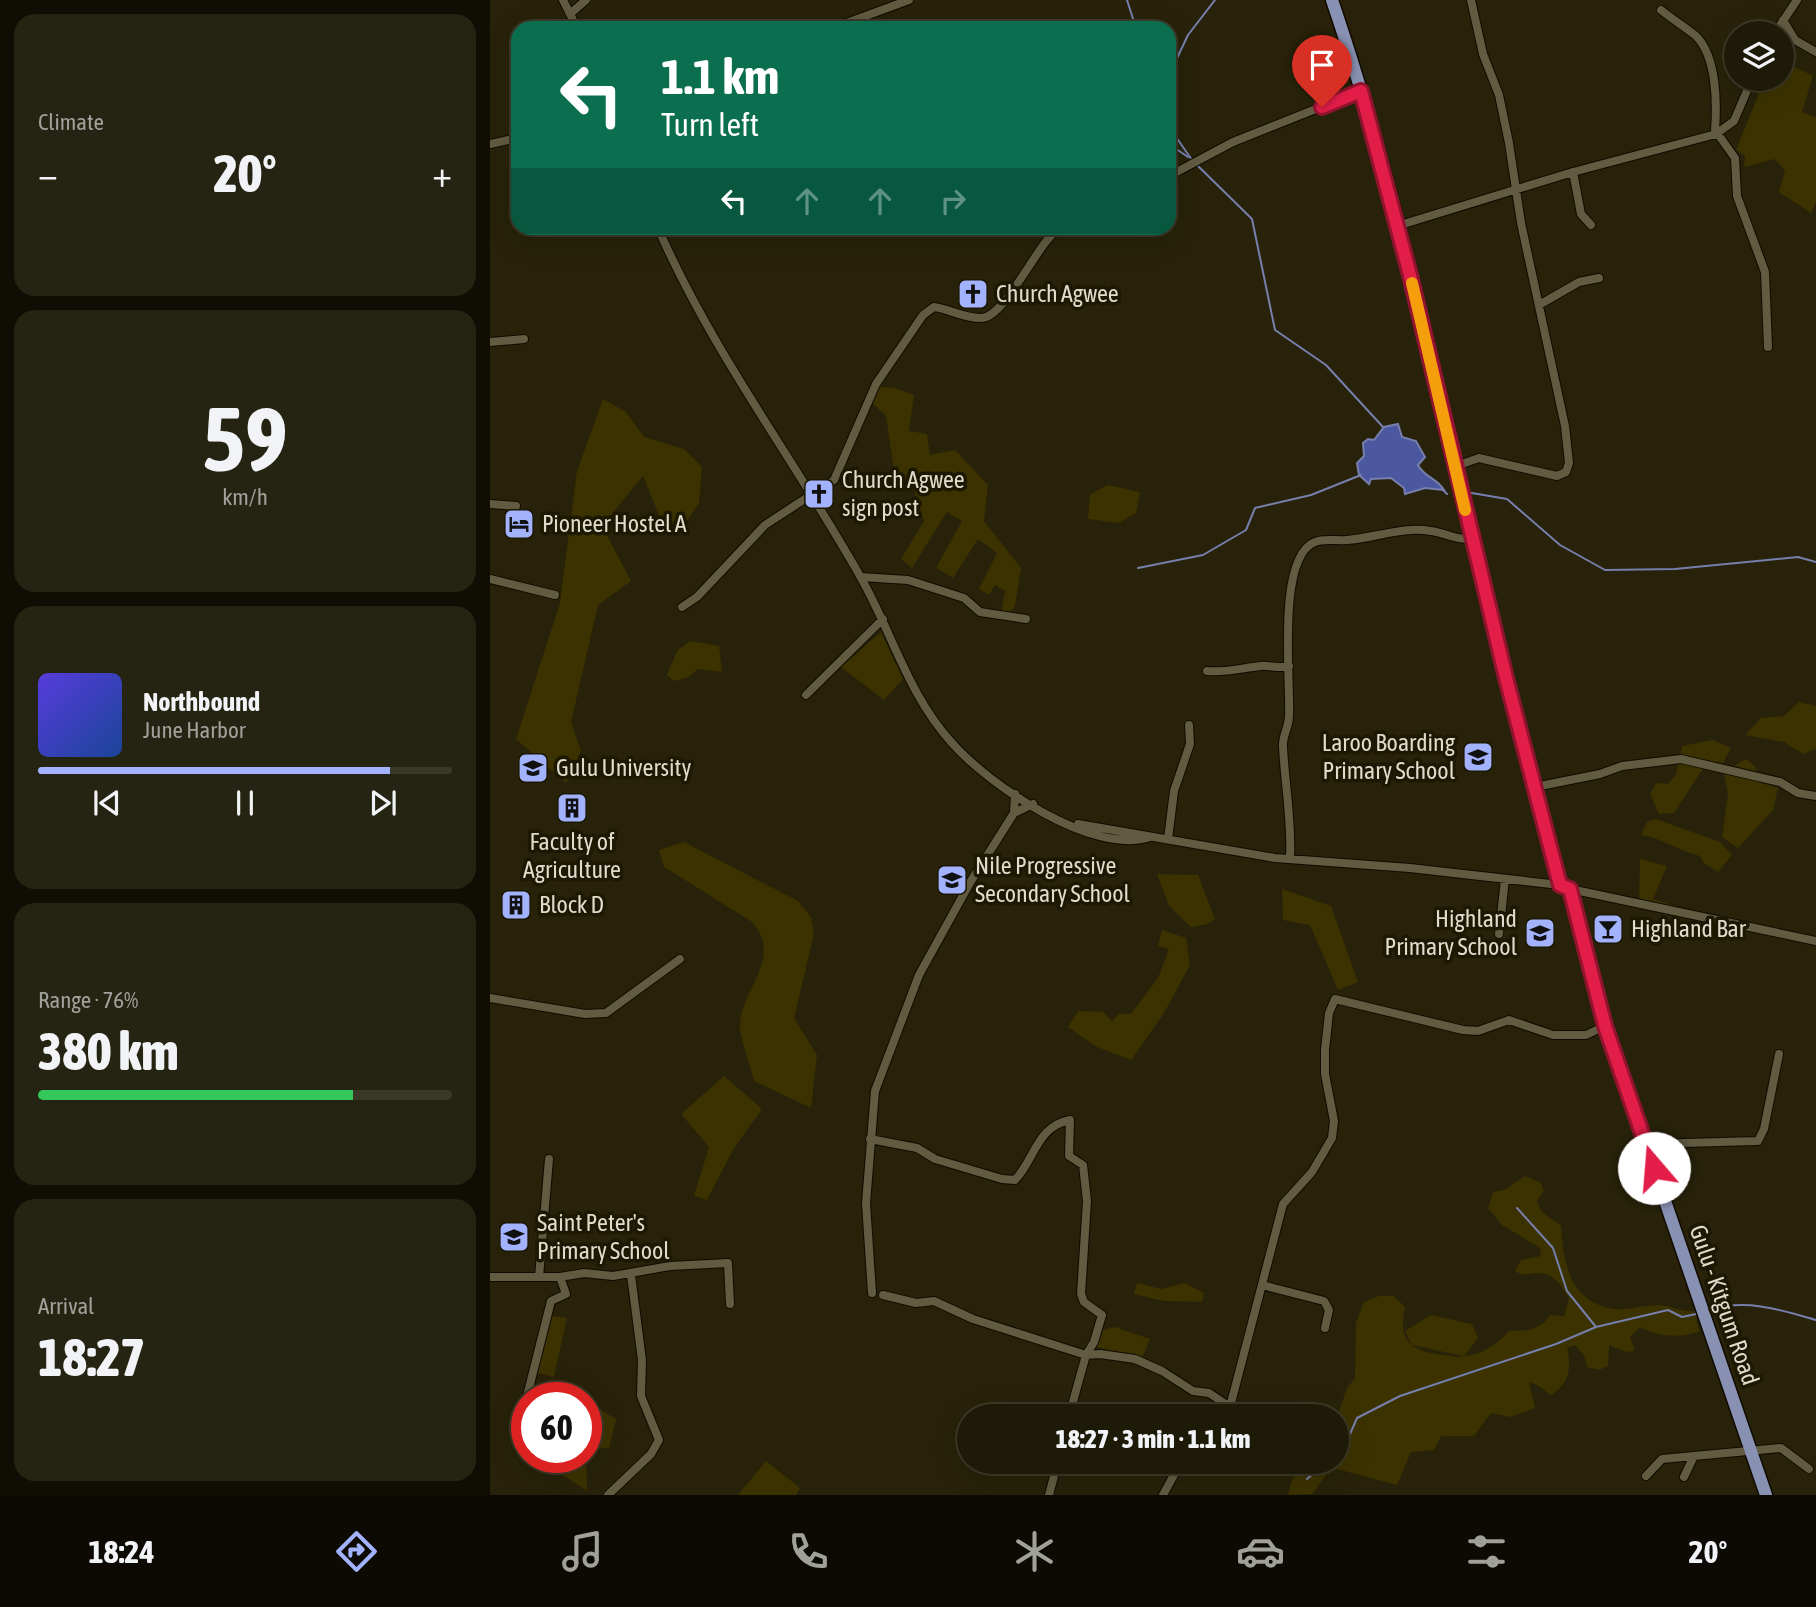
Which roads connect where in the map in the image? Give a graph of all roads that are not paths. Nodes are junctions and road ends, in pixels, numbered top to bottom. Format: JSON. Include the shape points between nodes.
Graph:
{"nodes":[{"id":1,"x":586,"y":0,"type":"edge"},
{"id":2,"x":909,"y":0,"type":"edge"},
{"id":3,"x":1332,"y":0,"type":"edge"},
{"id":4,"x":1471,"y":0,"type":"edge"},
{"id":5,"x":1797,"y":0,"type":"edge"},
{"id":6,"x":565,"y":1,"type":"edge"},
{"id":7,"x":1661,"y":10,"type":"dead end"},
{"id":8,"x":570,"y":14,"type":"junction"},
{"id":9,"x":1783,"y":20,"type":"joint"},
{"id":10,"x":574,"y":21,"type":"edge"},
{"id":11,"x":852,"y":21,"type":"edge"},
{"id":12,"x":1816,"y":52,"type":"edge"},
{"id":13,"x":1361,"y":91,"type":"junction"},
{"id":14,"x":1747,"y":91,"type":"edge"},
{"id":15,"x":1716,"y":134,"type":"junction"},
{"id":16,"x":511,"y":140,"type":"edge"},
{"id":17,"x":490,"y":144,"type":"edge"},
{"id":18,"x":1176,"y":172,"type":"edge"},
{"id":19,"x":1573,"y":172,"type":"junction"},
{"id":20,"x":1517,"y":189,"type":"junction"},
{"id":21,"x":1591,"y":225,"type":"dead end"},
{"id":22,"x":1398,"y":226,"type":"junction"},
{"id":23,"x":661,"y":235,"type":"edge"},
{"id":24,"x":1052,"y":235,"type":"edge"},
{"id":25,"x":1599,"y":278,"type":"dead end"},
{"id":26,"x":1539,"y":305,"type":"junction"},
{"id":27,"x":524,"y":339,"type":"dead end"},
{"id":28,"x":490,"y":342,"type":"edge"},
{"id":29,"x":1768,"y":347,"type":"dead end"},
{"id":30,"x":1456,"y":466,"type":"junction"},
{"id":31,"x":811,"y":492,"type":"junction"},
{"id":32,"x":490,"y":504,"type":"edge"},
{"id":33,"x":516,"y":506,"type":"dead end"},
{"id":34,"x":1472,"y":538,"type":"junction"},
{"id":35,"x":861,"y":578,"type":"junction"},
{"id":36,"x":490,"y":579,"type":"edge"},
{"id":37,"x":555,"y":595,"type":"dead end"},
{"id":38,"x":682,"y":607,"type":"dead end"},
{"id":39,"x":883,"y":619,"type":"junction"},
{"id":40,"x":1026,"y":619,"type":"dead end"},
{"id":41,"x":1289,"y":666,"type":"junction"},
{"id":42,"x":1207,"y":671,"type":"dead end"},
{"id":43,"x":806,"y":695,"type":"dead end"},
{"id":44,"x":1189,"y":725,"type":"dead end"},
{"id":45,"x":1535,"y":787,"type":"junction"},
{"id":46,"x":1015,"y":794,"type":"junction"},
{"id":47,"x":1816,"y":796,"type":"edge"},
{"id":48,"x":1033,"y":804,"type":"junction"},
{"id":49,"x":1014,"y":813,"type":"junction"},
{"id":50,"x":1168,"y":839,"type":"junction"},
{"id":51,"x":1290,"y":859,"type":"junction"},
{"id":52,"x":1505,"y":879,"type":"junction"},
{"id":53,"x":1565,"y":887,"type":"junction"},
{"id":54,"x":1499,"y":933,"type":"dead end"},
{"id":55,"x":1816,"y":941,"type":"edge"},
{"id":56,"x":680,"y":959,"type":"dead end"},
{"id":57,"x":490,"y":998,"type":"edge"},
{"id":58,"x":1605,"y":1026,"type":"junction"},
{"id":59,"x":1779,"y":1054,"type":"dead end"},
{"id":60,"x":870,"y":1139,"type":"junction"},
{"id":61,"x":1647,"y":1144,"type":"junction"},
{"id":62,"x":549,"y":1159,"type":"dead end"},
{"id":63,"x":631,"y":1275,"type":"junction"},
{"id":64,"x":490,"y":1277,"type":"edge"},
{"id":65,"x":539,"y":1277,"type":"junction"},
{"id":66,"x":560,"y":1277,"type":"junction"},
{"id":67,"x":1262,"y":1286,"type":"junction"},
{"id":68,"x":872,"y":1293,"type":"dead end"},
{"id":69,"x":883,"y":1295,"type":"dead end"},
{"id":70,"x":730,"y":1304,"type":"dead end"},
{"id":71,"x":1325,"y":1328,"type":"dead end"},
{"id":72,"x":1086,"y":1355,"type":"junction"},
{"id":73,"x":531,"y":1382,"type":"edge"},
{"id":74,"x":1072,"y":1404,"type":"edge"},
{"id":75,"x":1226,"y":1404,"type":"edge"},
{"id":76,"x":1231,"y":1404,"type":"edge"},
{"id":77,"x":1751,"y":1451,"type":"junction"},
{"id":78,"x":1694,"y":1456,"type":"junction"},
{"id":79,"x":1810,"y":1469,"type":"dead end"},
{"id":80,"x":1055,"y":1474,"type":"edge"},
{"id":81,"x":1174,"y":1474,"type":"edge"},
{"id":82,"x":1646,"y":1476,"type":"dead end"},
{"id":83,"x":1684,"y":1477,"type":"dead end"},
{"id":84,"x":608,"y":1495,"type":"edge"},
{"id":85,"x":1049,"y":1495,"type":"edge"},
{"id":86,"x":1163,"y":1495,"type":"edge"},
{"id":87,"x":1766,"y":1495,"type":"edge"}],
"edges":[{"from":1,"to":8,"type":"street"},
{"from":2,"to":11,"type":"street"},
{"from":3,"to":13,"type":"main road","name":"Gulu - Kitgum Road"},
{"from":4,"to":20,"type":"street","via":[[1483,54],[1499,95]]},
{"from":5,"to":9,"type":"street"},
{"from":6,"to":8,"type":"street"},
{"from":7,"to":15,"type":"street","via":[[1695,36],[1707,55],[1717,110]]},
{"from":8,"to":10,"type":"street"},
{"from":9,"to":12,"type":"street","via":[[1795,40]]},
{"from":13,"to":18,"type":"street","via":[[1233,142]]},
{"from":13,"to":22,"type":"main road","name":"Gulu - Kitgum Road"},
{"from":14,"to":15,"type":"street","via":[[1734,121]]},
{"from":15,"to":19,"type":"street"},
{"from":15,"to":29,"type":"street","via":[[1735,158],[1737,196],[1765,272]]},
{"from":16,"to":17,"type":"street"},
{"from":19,"to":20,"type":"street"},
{"from":19,"to":21,"type":"street","via":[[1581,214]]},
{"from":20,"to":22,"type":"street"},
{"from":20,"to":26,"type":"street"},
{"from":22,"to":30,"type":"main road","name":"Gulu - Kitgum Road"},
{"from":23,"to":31,"type":"street","via":[[729,366]]},
{"from":24,"to":31,"type":"street","via":[[992,315],[981,318],[934,307],[923,315],[876,384],[834,480]]},
{"from":25,"to":26,"type":"street","via":[[1579,282]]},
{"from":26,"to":30,"type":"street","via":[[1564,417],[1568,468],[1558,476],[1479,458]]},
{"from":27,"to":28,"type":"street"},
{"from":30,"to":34,"type":"main road","name":"Gulu - Kitgum Road"},
{"from":31,"to":35,"type":"street"},
{"from":31,"to":38,"type":"street","via":[[740,547],[697,597]]},
{"from":32,"to":33,"type":"street"},
{"from":34,"to":41,"type":"street","via":[[1401,530],[1310,545],[1295,569],[1289,596]]},
{"from":34,"to":45,"type":"main road","name":"Gulu - Kitgum Road"},
{"from":35,"to":39,"type":"street"},
{"from":35,"to":40,"type":"street","via":[[908,580],[964,598],[980,612]]},
{"from":36,"to":37,"type":"street"},
{"from":39,"to":43,"type":"street"},
{"from":39,"to":46,"type":"street","via":[[911,684],[934,721],[964,755]]},
{"from":41,"to":42,"type":"street"},
{"from":41,"to":51,"type":"street","via":[[1289,716],[1282,744],[1290,807]]},
{"from":44,"to":50,"type":"street","via":[[1190,744],[1174,791]]},
{"from":45,"to":47,"type":"street","via":[[1622,766],[1681,759],[1780,782],[1798,793]]},
{"from":45,"to":53,"type":"main road","name":"Gulu - Kitgum Road"},
{"from":46,"to":48,"type":"street"},
{"from":46,"to":49,"type":"street"},
{"from":48,"to":49,"type":"street"},
{"from":48,"to":50,"type":"street","via":[[1095,836],[1118,841]]},
{"from":49,"to":60,"type":"street","via":[[919,975],[875,1091]]},
{"from":50,"to":51,"type":"street"},
{"from":51,"to":52,"type":"street"},
{"from":52,"to":53,"type":"street"},
{"from":52,"to":54,"type":"street"},
{"from":53,"to":55,"type":"street"},
{"from":53,"to":58,"type":"main road","name":"Gulu - Kitgum Road"},
{"from":56,"to":57,"type":"street","via":[[606,1013],[584,1014]]},
{"from":58,"to":61,"type":"main road","name":"Gulu - Kitgum Road"},
{"from":58,"to":67,"type":"street","via":[[1586,1035],[1553,1035],[1502,1021],[1471,1030],[1335,999],[1325,1050],[1332,1138],[1312,1172],[1283,1204]]},
{"from":59,"to":61,"type":"street","via":[[1758,1142]]},
{"from":60,"to":68,"type":"street","via":[[866,1203]]},
{"from":60,"to":72,"type":"street","via":[[917,1148],[935,1159],[1015,1180],[1036,1141],[1070,1120],[1070,1158],[1083,1165],[1087,1201],[1081,1294],[1102,1315]]},
{"from":61,"to":77,"type":"main road","name":"Gulu - Kitgum Road"},
{"from":62,"to":65,"type":"street"},
{"from":63,"to":66,"type":"street"},
{"from":63,"to":70,"type":"street","via":[[659,1268],[728,1264]]},
{"from":63,"to":84,"type":"street","via":[[642,1360],[641,1396],[659,1440],[651,1454]]},
{"from":64,"to":65,"type":"street"},
{"from":65,"to":66,"type":"street"},
{"from":66,"to":73,"type":"street","via":[[566,1294],[551,1301]]},
{"from":67,"to":71,"type":"street","via":[[1324,1301],[1329,1310]]},
{"from":67,"to":76,"type":"street"},
{"from":69,"to":72,"type":"street","via":[[916,1303],[934,1301],[973,1319]]},
{"from":72,"to":74,"type":"street"},
{"from":72,"to":75,"type":"street","via":[[1135,1359]]},
{"from":77,"to":78,"type":"street"},
{"from":77,"to":79,"type":"street","via":[[1781,1448]]},
{"from":77,"to":87,"type":"main road","name":"Gulu - Kitgum Road"},
{"from":78,"to":82,"type":"street","via":[[1662,1459]]},
{"from":78,"to":83,"type":"street"},
{"from":80,"to":85,"type":"street"},
{"from":81,"to":86,"type":"street"}]}
